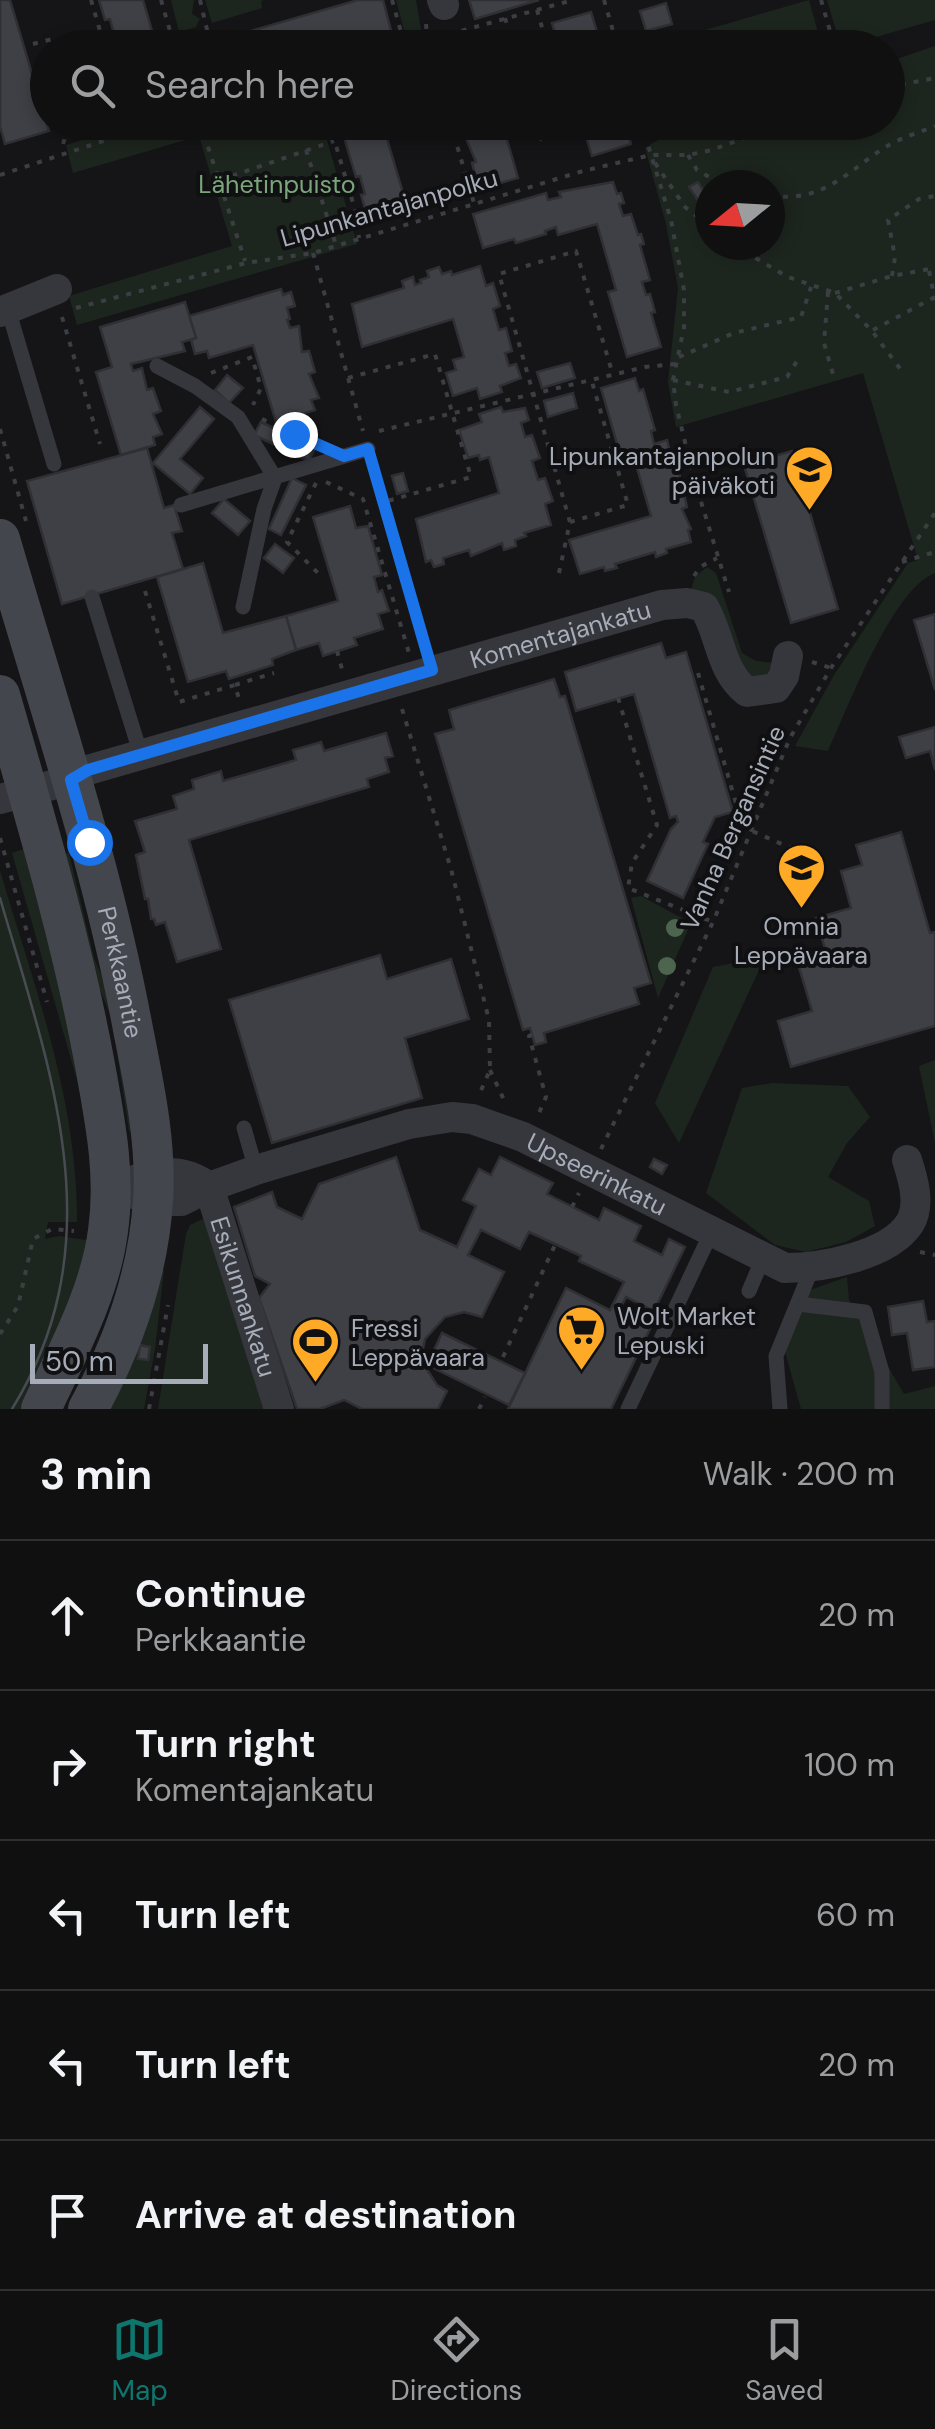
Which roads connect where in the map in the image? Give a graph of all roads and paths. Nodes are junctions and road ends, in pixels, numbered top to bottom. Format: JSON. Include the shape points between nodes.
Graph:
{"nodes":[{"id":1,"x":91,"y":0,"type":"edge"},
{"id":2,"x":161,"y":0,"type":"edge"},
{"id":3,"x":200,"y":0,"type":"edge"},
{"id":4,"x":392,"y":0,"type":"edge"},
{"id":5,"x":573,"y":0,"type":"edge"},
{"id":6,"x":604,"y":0,"type":"edge"},
{"id":7,"x":821,"y":0,"type":"edge"},
{"id":8,"x":538,"y":10,"type":"junction"},
{"id":9,"x":505,"y":18,"type":"junction"},
{"id":10,"x":100,"y":30,"type":"edge"},
{"id":11,"x":170,"y":30,"type":"edge"},
{"id":12,"x":207,"y":30,"type":"edge"},
{"id":13,"x":399,"y":30,"type":"edge"},
{"id":14,"x":462,"y":30,"type":"edge"},
{"id":15,"x":509,"y":30,"type":"edge"},
{"id":16,"x":543,"y":30,"type":"edge"},
{"id":17,"x":613,"y":30,"type":"edge"},
{"id":18,"x":830,"y":30,"type":"edge"},
{"id":19,"x":935,"y":78,"type":"edge"},
{"id":20,"x":905,"y":84,"type":"edge"},
{"id":21,"x":935,"y":126,"type":"edge"},
{"id":22,"x":905,"y":139,"type":"edge"},
{"id":23,"x":64,"y":140,"type":"edge"},
{"id":24,"x":106,"y":140,"type":"edge"},
{"id":25,"x":206,"y":140,"type":"edge"},
{"id":26,"x":334,"y":140,"type":"joint"},
{"id":27,"x":455,"y":140,"type":"edge"},
{"id":28,"x":646,"y":140,"type":"edge"},
{"id":29,"x":739,"y":140,"type":"edge"},
{"id":30,"x":903,"y":140,"type":"edge"},
{"id":31,"x":63,"y":144,"type":"dead end"},
{"id":32,"x":306,"y":150,"type":"junction"},
{"id":33,"x":650,"y":155,"type":"junction"},
{"id":34,"x":688,"y":155,"type":"junction"},
{"id":35,"x":697,"y":170,"type":"edge"},
{"id":36,"x":0,"y":174,"type":"edge"},
{"id":37,"x":220,"y":180,"type":"junction"},
{"id":38,"x":785,"y":194,"type":"edge"},
{"id":39,"x":935,"y":196,"type":"edge"},
{"id":40,"x":474,"y":203,"type":"junction"},
{"id":41,"x":695,"y":215,"type":"edge"},
{"id":42,"x":359,"y":238,"type":"junction"},
{"id":43,"x":336,"y":245,"type":"junction"},
{"id":44,"x":313,"y":253,"type":"junction"},
{"id":45,"x":759,"y":260,"type":"edge"},
{"id":46,"x":246,"y":262,"type":"junction"},
{"id":47,"x":932,"y":270,"type":"edge"},
{"id":48,"x":892,"y":276,"type":"junction"},
{"id":49,"x":812,"y":286,"type":"junction"},
{"id":50,"x":832,"y":292,"type":"junction"},
{"id":51,"x":935,"y":298,"type":"edge"},
{"id":52,"x":59,"y":301,"type":"junction"},
{"id":53,"x":4,"y":310,"type":"edge"},
{"id":54,"x":872,"y":331,"type":"junction"},
{"id":55,"x":679,"y":357,"type":"junction"},
{"id":56,"x":799,"y":358,"type":"dead end"},
{"id":57,"x":678,"y":364,"type":"junction"},
{"id":58,"x":157,"y":366,"type":"dead end"},
{"id":59,"x":900,"y":370,"type":"dead end"},
{"id":60,"x":613,"y":375,"type":"junction"},
{"id":61,"x":348,"y":378,"type":"junction"},
{"id":62,"x":592,"y":380,"type":"junction"},
{"id":63,"x":673,"y":380,"type":"junction"},
{"id":64,"x":835,"y":381,"type":"dead end"},
{"id":65,"x":185,"y":383,"type":"junction"},
{"id":66,"x":534,"y":396,"type":"junction"},
{"id":67,"x":452,"y":412,"type":"junction"},
{"id":68,"x":238,"y":417,"type":"junction"},
{"id":69,"x":366,"y":442,"type":"junction"},
{"id":70,"x":100,"y":444,"type":"dead end"},
{"id":71,"x":344,"y":456,"type":"junction"},
{"id":72,"x":54,"y":464,"type":"dead end"},
{"id":73,"x":276,"y":478,"type":"junction"},
{"id":74,"x":384,"y":502,"type":"junction"},
{"id":75,"x":181,"y":506,"type":"dead end"},
{"id":76,"x":935,"y":513,"type":"edge"},
{"id":77,"x":570,"y":522,"type":"junction"},
{"id":78,"x":0,"y":539,"type":"edge"},
{"id":79,"x":935,"y":552,"type":"edge"},
{"id":80,"x":902,"y":562,"type":"junction"},
{"id":81,"x":559,"y":572,"type":"dead end"},
{"id":82,"x":323,"y":578,"type":"dead end"},
{"id":83,"x":145,"y":590,"type":"dead end"},
{"id":84,"x":730,"y":594,"type":"dead end"},
{"id":85,"x":92,"y":597,"type":"dead end"},
{"id":86,"x":242,"y":607,"type":"dead end"},
{"id":87,"x":788,"y":656,"type":"joint"},
{"id":88,"x":831,"y":668,"type":"junction"},
{"id":89,"x":697,"y":669,"type":"dead end"},
{"id":90,"x":412,"y":671,"type":"junction"},
{"id":91,"x":274,"y":673,"type":"dead end"},
{"id":92,"x":234,"y":685,"type":"junction"},
{"id":93,"x":0,"y":695,"type":"edge"},
{"id":94,"x":618,"y":698,"type":"dead end"},
{"id":95,"x":242,"y":714,"type":"dead end"},
{"id":96,"x":142,"y":755,"type":"junction"},
{"id":97,"x":75,"y":772,"type":"junction"},
{"id":98,"x":11,"y":779,"type":"edge"},
{"id":99,"x":752,"y":831,"type":"junction"},
{"id":100,"x":0,"y":838,"type":"edge"},
{"id":101,"x":809,"y":856,"type":"dead end"},
{"id":102,"x":712,"y":922,"type":"junction"},
{"id":103,"x":51,"y":1015,"type":"dead end"},
{"id":104,"x":532,"y":1035,"type":"dead end"},
{"id":105,"x":490,"y":1070,"type":"junction"},
{"id":106,"x":512,"y":1116,"type":"dead end"},
{"id":107,"x":472,"y":1119,"type":"junction"},
{"id":108,"x":534,"y":1125,"type":"dead end"},
{"id":109,"x":244,"y":1128,"type":"dead end"},
{"id":110,"x":907,"y":1160,"type":"dead end"},
{"id":111,"x":256,"y":1170,"type":"junction"},
{"id":112,"x":590,"y":1172,"type":"junction"},
{"id":113,"x":113,"y":1186,"type":"junction"},
{"id":114,"x":209,"y":1186,"type":"junction"},
{"id":115,"x":154,"y":1187,"type":"junction"},
{"id":116,"x":56,"y":1230,"type":"dead end"},
{"id":117,"x":711,"y":1234,"type":"junction"},
{"id":118,"x":555,"y":1244,"type":"dead end"},
{"id":119,"x":763,"y":1258,"type":"junction"},
{"id":120,"x":812,"y":1268,"type":"junction"},
{"id":121,"x":749,"y":1290,"type":"dead end"},
{"id":122,"x":170,"y":1292,"type":"dead end"},
{"id":123,"x":798,"y":1304,"type":"junction"},
{"id":124,"x":0,"y":1334,"type":"edge"},
{"id":125,"x":503,"y":1357,"type":"dead end"},
{"id":126,"x":484,"y":1396,"type":"dead end"},
{"id":127,"x":41,"y":1409,"type":"edge"},
{"id":128,"x":88,"y":1409,"type":"edge"},
{"id":129,"x":150,"y":1409,"type":"edge"},
{"id":130,"x":279,"y":1409,"type":"edge"},
{"id":131,"x":479,"y":1409,"type":"edge"},
{"id":132,"x":628,"y":1409,"type":"edge"},
{"id":133,"x":780,"y":1409,"type":"edge"},
{"id":134,"x":882,"y":1409,"type":"edge"}],
"edges":[{"from":1,"to":10,"type":"path"},
{"from":2,"to":11,"type":"path"},
{"from":3,"to":12,"type":"path"},
{"from":4,"to":13,"type":"path"},
{"from":5,"to":8,"type":"path"},
{"from":6,"to":17,"type":"path"},
{"from":7,"to":18,"type":"path"},
{"from":8,"to":9,"type":"path"},
{"from":8,"to":16,"type":"path"},
{"from":9,"to":14,"type":"path"},
{"from":9,"to":15,"type":"path"},
{"from":19,"to":20,"type":"path"},
{"from":21,"to":22,"type":"path"},
{"from":23,"to":31,"type":"path"},
{"from":24,"to":36,"type":"path"},
{"from":25,"to":37,"type":"path"},
{"from":26,"to":32,"type":"path"},
{"from":26,"to":42,"type":"path"},
{"from":27,"to":40,"type":"path"},
{"from":28,"to":33,"type":"path"},
{"from":29,"to":34,"type":"path","name":"Lipunkantajanpolku"},
{"from":30,"to":38,"type":"path","via":[[841,182]]},
{"from":32,"to":37,"type":"path"},
{"from":32,"to":43,"type":"path"},
{"from":33,"to":34,"type":"path","name":"Lipunkantajanpolku"},
{"from":33,"to":40,"type":"path","name":"Lipunkantajanpolku"},
{"from":33,"to":41,"type":"path"},
{"from":33,"to":55,"type":"path","via":[[684,290]]},
{"from":34,"to":35,"type":"path"},
{"from":37,"to":46,"type":"path"},
{"from":39,"to":48,"type":"path","via":[[888,220]]},
{"from":40,"to":42,"type":"path","name":"Lipunkantajanpolku"},
{"from":42,"to":43,"type":"path","name":"Lipunkantajanpolku"},
{"from":43,"to":44,"type":"path","name":"Lipunkantajanpolku"},
{"from":44,"to":46,"type":"path","name":"Lipunkantajanpolku"},
{"from":44,"to":61,"type":"path"},
{"from":45,"to":49,"type":"path"},
{"from":46,"to":52,"type":"path","name":"Lipunkantajanpolku"},
{"from":47,"to":48,"type":"path"},
{"from":47,"to":51,"type":"path"},
{"from":48,"to":50,"type":"path"},
{"from":49,"to":50,"type":"path"},
{"from":49,"to":55,"type":"path","via":[[801,317],[734,333]]},
{"from":50,"to":54,"type":"path"},
{"from":50,"to":64,"type":"path","via":[[824,343]]},
{"from":51,"to":54,"type":"path"},
{"from":52,"to":53,"type":"street"},
{"from":52,"to":70,"type":"path"},
{"from":53,"to":72,"type":"lane"},
{"from":54,"to":59,"type":"path"},
{"from":55,"to":57,"type":"path"},
{"from":56,"to":63,"type":"path","via":[[787,377],[729,392]]},
{"from":57,"to":60,"type":"path"},
{"from":57,"to":63,"type":"path"},
{"from":58,"to":65,"type":"lane"},
{"from":60,"to":62,"type":"path"},
{"from":60,"to":66,"type":"path","via":[[576,250],[499,274]]},
{"from":61,"to":67,"type":"path","via":[[435,354]]},
{"from":61,"to":69,"type":"path"},
{"from":62,"to":66,"type":"path"},
{"from":62,"to":77,"type":"path","via":[[628,506]]},
{"from":63,"to":84,"type":"path","via":[[694,480]]},
{"from":65,"to":68,"type":"lane"},
{"from":65,"to":68,"type":"path","via":[[252,357],[258,401]]},
{"from":66,"to":67,"type":"path"},
{"from":66,"to":77,"type":"path"},
{"from":67,"to":69,"type":"path"},
{"from":67,"to":74,"type":"path","via":[[471,477]]},
{"from":68,"to":71,"type":"path","via":[[264,419]]},
{"from":68,"to":73,"type":"lane"},
{"from":69,"to":71,"type":"lane"},
{"from":69,"to":74,"type":"path"},
{"from":71,"to":73,"type":"lane"},
{"from":73,"to":75,"type":"lane"},
{"from":73,"to":86,"type":"lane"},
{"from":74,"to":90,"type":"path"},
{"from":76,"to":80,"type":"path","name":"Vanha Bergansintie"},
{"from":77,"to":81,"type":"path"},
{"from":78,"to":97,"type":"main road","name":"Perkkaantie"},
{"from":79,"to":80,"type":"path"},
{"from":80,"to":88,"type":"path","name":"Vanha Bergansintie"},
{"from":82,"to":90,"type":"path","via":[[287,542],[319,478],[363,500]]},
{"from":83,"to":92,"type":"path","via":[[179,702]]},
{"from":85,"to":96,"type":"lane"},
{"from":87,"to":88,"type":"path"},
{"from":87,"to":90,"type":"street","name":"Komentajankatu","via":[[776,688],[748,692],[730,675],[704,608],[687,602]]},
{"from":88,"to":99,"type":"path","name":"Vanha Bergansintie","via":[[790,738]]},
{"from":89,"to":99,"type":"path","via":[[738,810]]},
{"from":90,"to":96,"type":"street","name":"Komentajankatu"},
{"from":90,"to":105,"type":"path","via":[[489,1020]]},
{"from":91,"to":92,"type":"path"},
{"from":92,"to":95,"type":"path"},
{"from":93,"to":98,"type":"main road","name":"Perkkaantie"},
{"from":94,"to":102,"type":"path","via":[[657,825],[632,863],[628,888]]},
{"from":96,"to":97,"type":"street","name":"Komentajankatu"},
{"from":97,"to":98,"type":"street","name":"Komentajankatu"},
{"from":97,"to":115,"type":"main road","name":"Perkkaantie","via":[[128,1002]]},
{"from":98,"to":113,"type":"main road","name":"Perkkaantie","via":[[80,992]]},
{"from":99,"to":101,"type":"path"},
{"from":99,"to":102,"type":"path","name":"Vanha Bergansintie"},
{"from":100,"to":103,"type":"path"},
{"from":102,"to":112,"type":"path","name":"Vanha Bergansintie"},
{"from":104,"to":108,"type":"path","via":[[546,1098]]},
{"from":105,"to":106,"type":"path"},
{"from":105,"to":107,"type":"path"},
{"from":107,"to":111,"type":"street","name":"Upseerinkatu","via":[[409,1124]]},
{"from":107,"to":112,"type":"street","name":"Upseerinkatu"},
{"from":109,"to":111,"type":"lane"},
{"from":110,"to":120,"type":"street","name":"Upseerinkatu","via":[[916,1199],[911,1221],[896,1238]]},
{"from":111,"to":114,"type":"street","name":"Upseerinkatu"},
{"from":112,"to":117,"type":"street","name":"Upseerinkatu"},
{"from":113,"to":115,"type":"street"},
{"from":113,"to":127,"type":"main road","name":"Perkkaantie","via":[[102,1262]]},
{"from":114,"to":115,"type":"street","name":"Upseerinkatu","via":[[182,1200]]},
{"from":114,"to":130,"type":"street","name":"Esikunnankatu"},
{"from":115,"to":128,"type":"main road","name":"Perkkaantie","via":[[136,1301]]},
{"from":116,"to":124,"type":"path","via":[[33,1239],[18,1306]]},
{"from":117,"to":119,"type":"street","name":"Upseerinkatu"},
{"from":117,"to":132,"type":"lane"},
{"from":118,"to":125,"type":"path"},
{"from":119,"to":120,"type":"street","name":"Upseerinkatu","via":[[785,1268]]},
{"from":119,"to":121,"type":"lane"},
{"from":120,"to":123,"type":"lane"},
{"from":122,"to":129,"type":"path"},
{"from":123,"to":133,"type":"lane","via":[[776,1356]]},
{"from":123,"to":134,"type":"lane","via":[[865,1312],[882,1372]]},
{"from":126,"to":131,"type":"path"}]}
